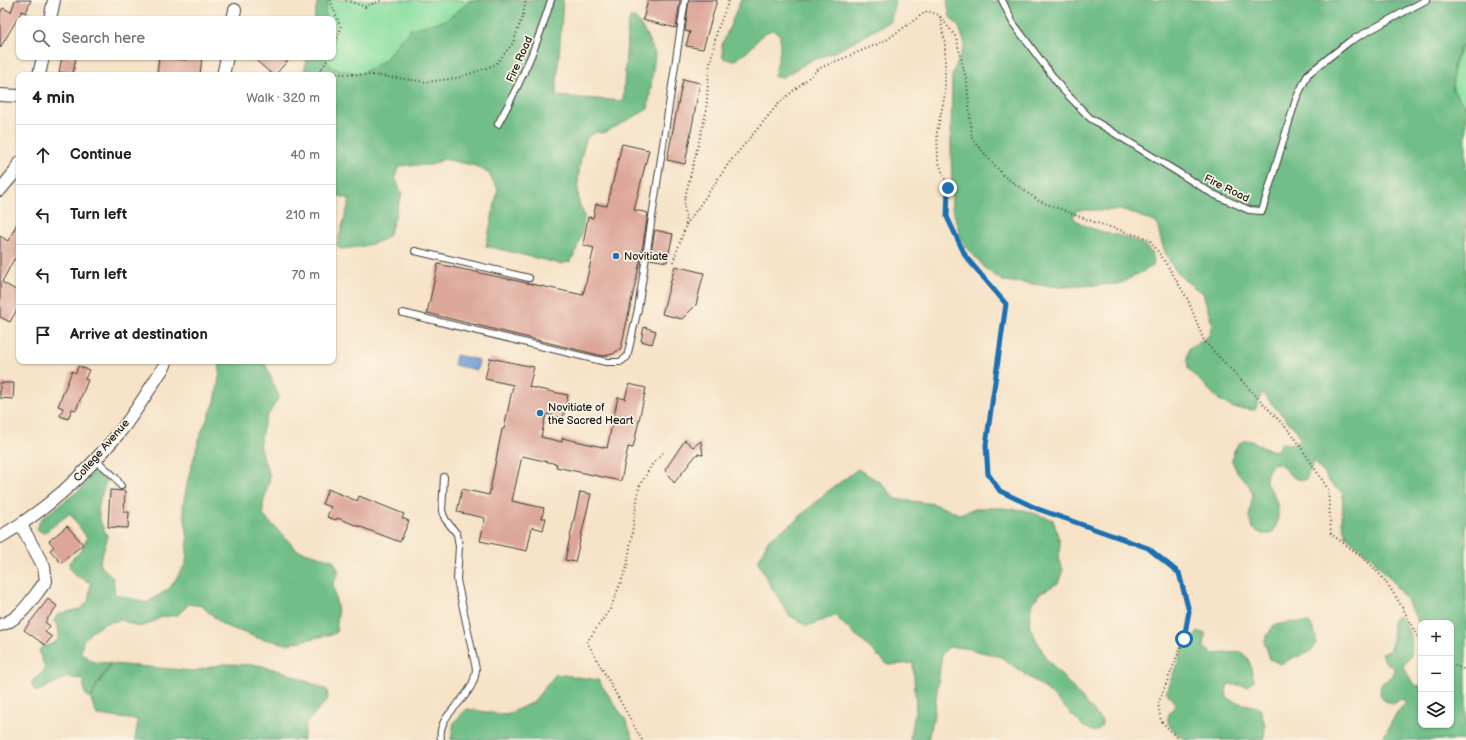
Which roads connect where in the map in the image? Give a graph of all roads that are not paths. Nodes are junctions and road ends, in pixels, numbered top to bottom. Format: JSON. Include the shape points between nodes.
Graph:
{"nodes":[{"id":1,"x":54,"y":0,"type":"edge"},
{"id":2,"x":550,"y":0,"type":"edge"},
{"id":3,"x":685,"y":0,"type":"edge"},
{"id":4,"x":1002,"y":0,"type":"edge"},
{"id":5,"x":1426,"y":0,"type":"edge"},
{"id":6,"x":51,"y":16,"type":"edge"},
{"id":7,"x":42,"y":60,"type":"edge"},
{"id":8,"x":226,"y":60,"type":"edge"},
{"id":9,"x":40,"y":72,"type":"edge"},
{"id":10,"x":224,"y":72,"type":"edge"},
{"id":11,"x":0,"y":95,"type":"edge"},
{"id":12,"x":16,"y":96,"type":"edge"},
{"id":13,"x":498,"y":124,"type":"dead end"},
{"id":14,"x":16,"y":170,"type":"edge"},
{"id":15,"x":0,"y":190,"type":"edge"},
{"id":16,"x":415,"y":251,"type":"dead end"},
{"id":17,"x":529,"y":278,"type":"dead end"},
{"id":18,"x":403,"y":312,"type":"dead end"},
{"id":19,"x":165,"y":364,"type":"edge"},
{"id":20,"x":95,"y":459,"type":"junction"},
{"id":21,"x":444,"y":477,"type":"dead end"},
{"id":22,"x":121,"y":486,"type":"dead end"},
{"id":23,"x":21,"y":524,"type":"junction"},
{"id":24,"x":0,"y":537,"type":"edge"},
{"id":25,"x":0,"y":625,"type":"edge"},
{"id":26,"x":441,"y":740,"type":"edge"}],
"edges":[{"from":1,"to":6,"type":"street"},
{"from":2,"to":13,"type":"lane","name":"Fire Road","via":[[540,36],[521,82]]},
{"from":3,"to":18,"type":"lane","via":[[639,301],[626,357],[620,362],[606,362]]},
{"from":4,"to":5,"type":"lane","name":"Fire Road","via":[[1013,24],[1062,89],[1090,118],[1213,194],[1249,210],[1262,211],[1296,99],[1308,74],[1350,41]]},
{"from":7,"to":9,"type":"street"},
{"from":8,"to":10,"type":"street"},
{"from":11,"to":12,"type":"street"},
{"from":14,"to":15,"type":"street"},
{"from":16,"to":17,"type":"lane"},
{"from":19,"to":20,"type":"street","name":"College Avenue","via":[[119,432]]},
{"from":20,"to":22,"type":"lane"},
{"from":20,"to":23,"type":"street","name":"College Avenue","via":[[52,503]]},
{"from":21,"to":26,"type":"lane","via":[[442,511],[458,534],[457,580],[476,669],[471,690],[443,722]]},
{"from":23,"to":24,"type":"street","name":"College Avenue"},
{"from":23,"to":25,"type":"street","via":[[37,551],[44,567],[46,581],[19,614]]}]}
